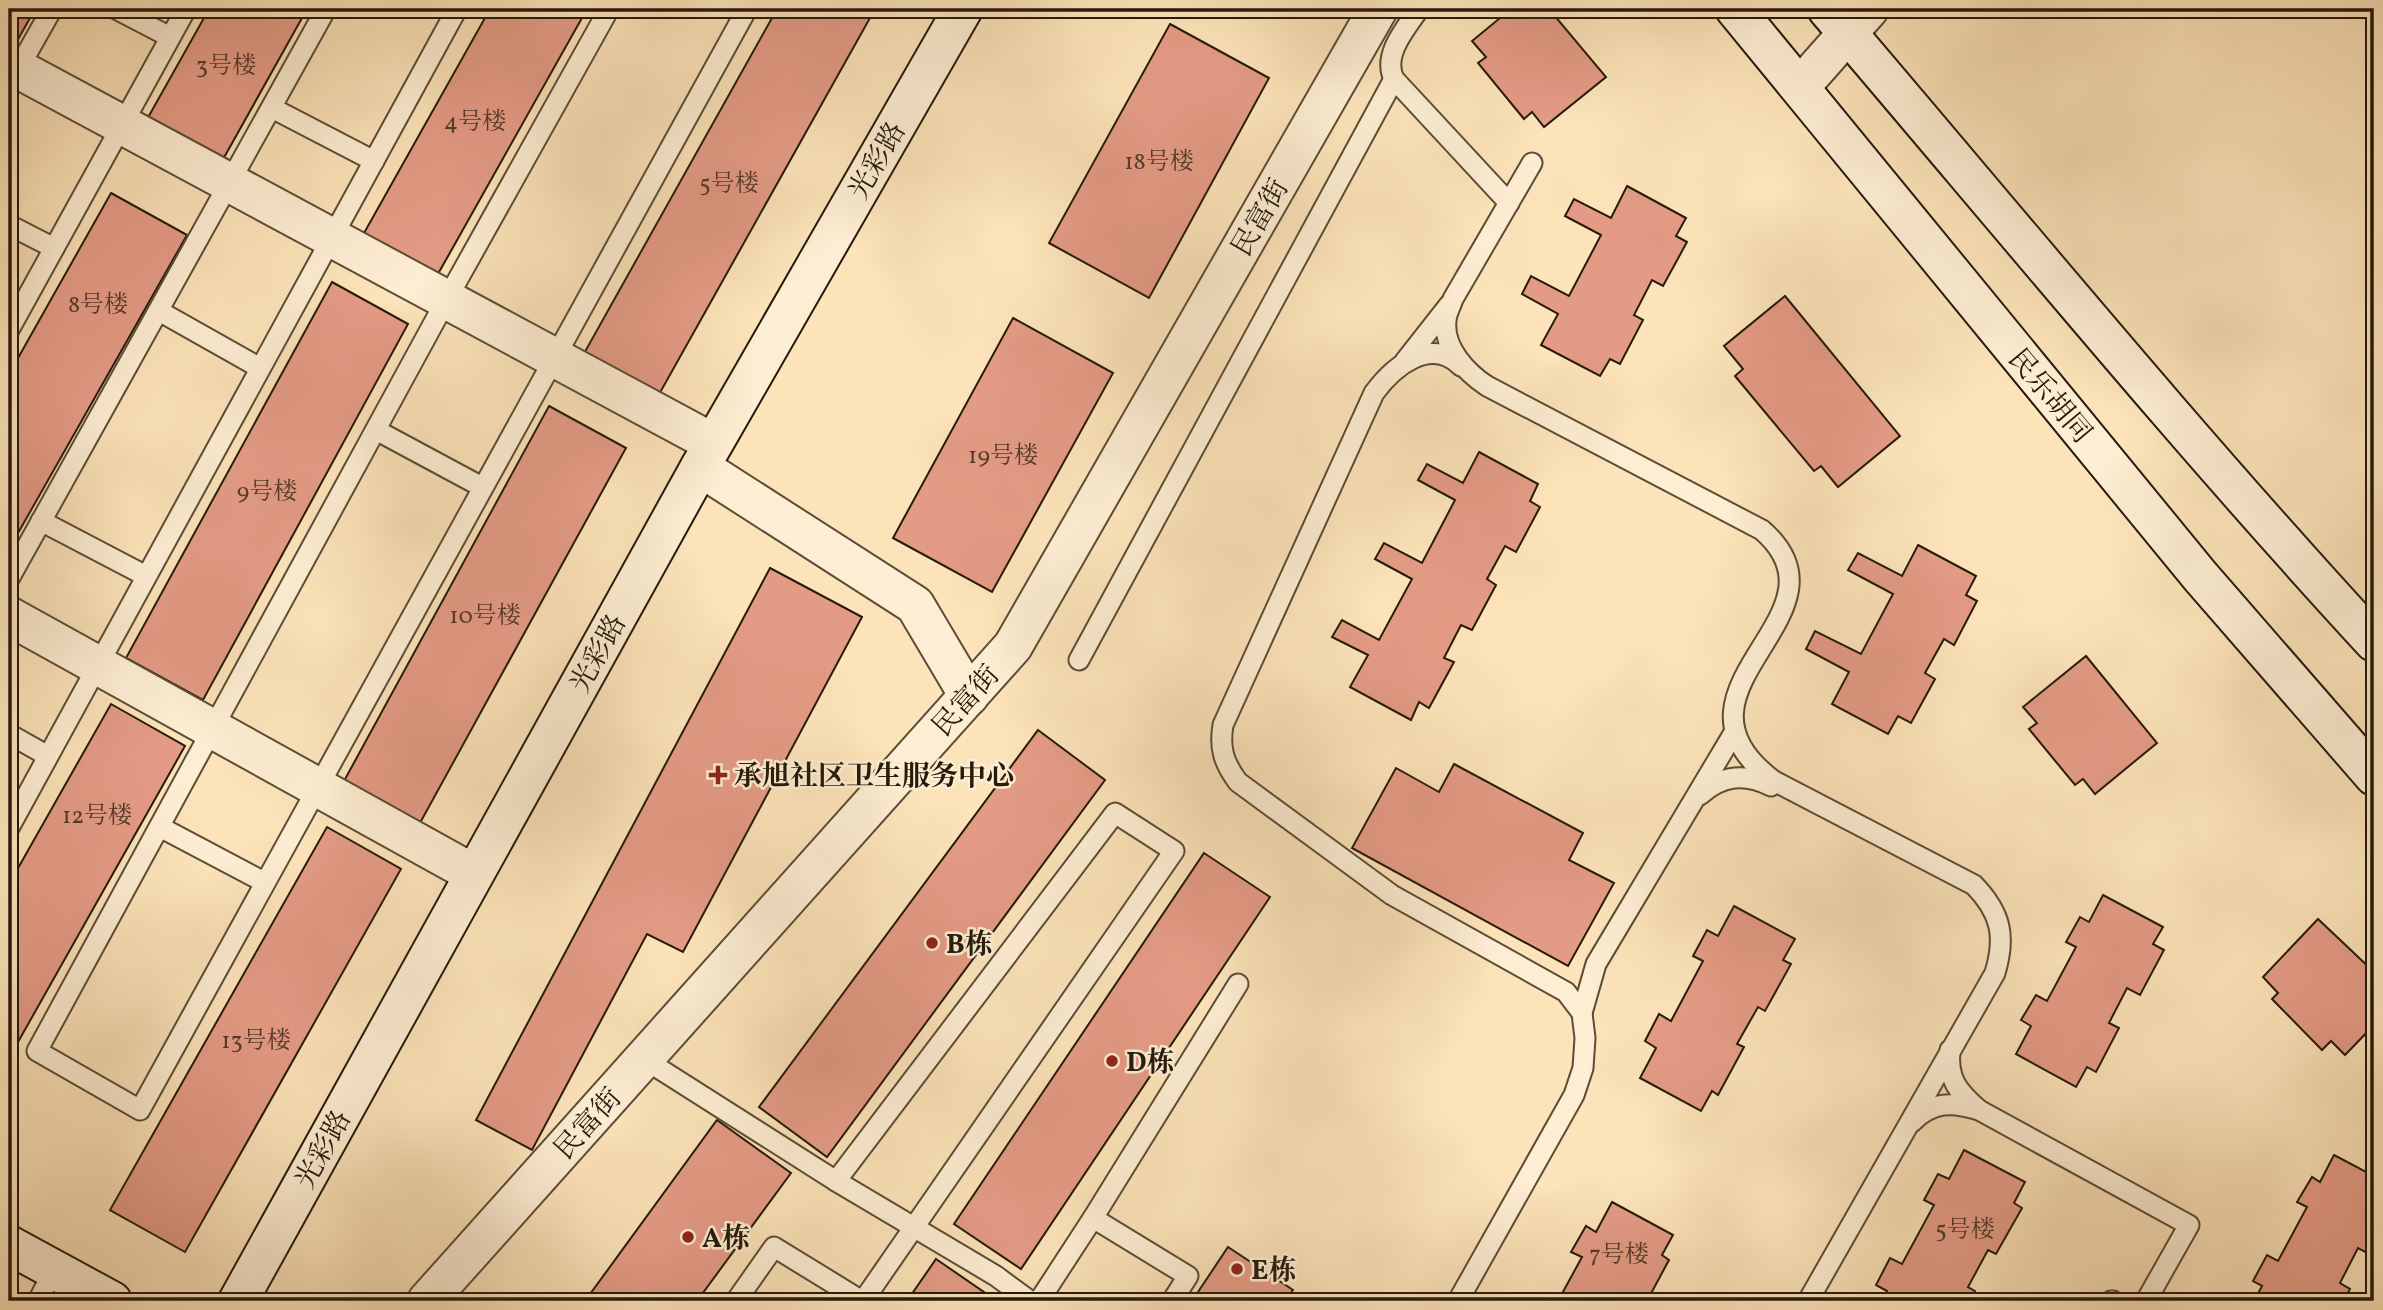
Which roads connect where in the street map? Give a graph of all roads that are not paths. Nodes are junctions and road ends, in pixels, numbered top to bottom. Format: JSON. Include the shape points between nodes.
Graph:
{"nodes":[{"id":1,"x":52,"y":9,"type":"edge"},
{"id":2,"x":116,"y":9,"type":"edge"},
{"id":3,"x":186,"y":9,"type":"edge"},
{"id":4,"x":327,"y":9,"type":"edge"},
{"id":5,"x":457,"y":9,"type":"edge"},
{"id":6,"x":609,"y":9,"type":"edge"},
{"id":7,"x":747,"y":9,"type":"edge"},
{"id":8,"x":963,"y":9,"type":"edge"},
{"id":9,"x":1378,"y":9,"type":"edge"},
{"id":10,"x":1419,"y":9,"type":"edge"},
{"id":11,"x":1735,"y":9,"type":"edge"},
{"id":12,"x":1848,"y":17,"type":"edge"},
{"id":13,"x":170,"y":37,"type":"junction"},
{"id":14,"x":13,"y":67,"type":"edge"},
{"id":15,"x":1394,"y":79,"type":"junction"},
{"id":16,"x":1800,"y":87,"type":"junction"},
{"id":17,"x":272,"y":108,"type":"junction"},
{"id":18,"x":121,"y":125,"type":"junction"},
{"id":19,"x":374,"y":161,"type":"junction"},
{"id":20,"x":1532,"y":163,"type":"dead end"},
{"id":21,"x":230,"y":183,"type":"junction"},
{"id":22,"x":1509,"y":203,"type":"junction"},
{"id":23,"x":9,"y":225,"type":"edge"},
{"id":24,"x":331,"y":238,"type":"junction"},
{"id":25,"x":54,"y":248,"type":"junction"},
{"id":26,"x":447,"y":299,"type":"junction"},
{"id":27,"x":1453,"y":299,"type":"junction"},
{"id":28,"x":159,"y":311,"type":"junction"},
{"id":29,"x":9,"y":330,"type":"edge"},
{"id":30,"x":554,"y":357,"type":"junction"},
{"id":31,"x":1402,"y":364,"type":"junction"},
{"id":32,"x":260,"y":369,"type":"junction"},
{"id":33,"x":1472,"y":376,"type":"junction"},
{"id":34,"x":376,"y":430,"type":"junction"},
{"id":35,"x":706,"y":455,"type":"junction"},
{"id":36,"x":482,"y":487,"type":"junction"},
{"id":37,"x":41,"y":521,"type":"junction"},
{"id":38,"x":146,"y":576,"type":"junction"},
{"id":39,"x":9,"y":579,"type":"edge"},
{"id":40,"x":9,"y":617,"type":"edge"},
{"id":41,"x":2374,"y":642,"type":"edge"},
{"id":42,"x":1079,"y":660,"type":"dead end"},
{"id":43,"x":98,"y":666,"type":"junction"},
{"id":44,"x":969,"y":696,"type":"junction"},
{"id":45,"x":213,"y":729,"type":"junction"},
{"id":46,"x":1735,"y":731,"type":"junction"},
{"id":47,"x":9,"y":734,"type":"edge"},
{"id":48,"x":48,"y":756,"type":"junction"},
{"id":49,"x":2374,"y":776,"type":"edge"},
{"id":50,"x":316,"y":786,"type":"junction"},
{"id":51,"x":1689,"y":806,"type":"junction"},
{"id":52,"x":1854,"y":822,"type":"junction"},
{"id":53,"x":160,"y":827,"type":"junction"},
{"id":54,"x":9,"y":828,"type":"edge"},
{"id":55,"x":474,"y":874,"type":"junction"},
{"id":56,"x":264,"y":882,"type":"junction"},
{"id":57,"x":1238,"y":984,"type":"dead end"},
{"id":58,"x":1582,"y":1013,"type":"junction"},
{"id":59,"x":1950,"y":1049,"type":"junction"},
{"id":60,"x":644,"y":1059,"type":"junction"},
{"id":61,"x":1979,"y":1110,"type":"junction"},
{"id":62,"x":1903,"y":1130,"type":"junction"},
{"id":63,"x":836,"y":1181,"type":"junction"},
{"id":64,"x":1093,"y":1218,"type":"junction"},
{"id":65,"x":914,"y":1228,"type":"junction"},
{"id":66,"x":9,"y":1245,"type":"edge"},
{"id":67,"x":46,"y":1286,"type":"edge"},
{"id":68,"x":112,"y":1301,"type":"edge"},
{"id":69,"x":238,"y":1301,"type":"edge"},
{"id":70,"x":427,"y":1301,"type":"edge"},
{"id":71,"x":736,"y":1301,"type":"edge"},
{"id":72,"x":863,"y":1301,"type":"edge"},
{"id":73,"x":1030,"y":1301,"type":"edge"},
{"id":74,"x":1039,"y":1301,"type":"edge"},
{"id":75,"x":1172,"y":1301,"type":"edge"},
{"id":76,"x":1458,"y":1301,"type":"edge"},
{"id":77,"x":1808,"y":1301,"type":"edge"},
{"id":78,"x":2146,"y":1301,"type":"edge"}],
"edges":[{"from":1,"to":14,"type":"lane"},
{"from":2,"to":13,"type":"lane"},
{"from":3,"to":13,"type":"lane"},
{"from":4,"to":17,"type":"lane"},
{"from":5,"to":19,"type":"lane"},
{"from":6,"to":26,"type":"lane"},
{"from":7,"to":30,"type":"lane"},
{"from":8,"to":35,"type":"street","name":"光彩路"},
{"from":9,"to":44,"type":"street","name":"民富街","via":[[1013,646]]},
{"from":10,"to":15,"type":"lane","via":[[1393,50],[1390,71]]},
{"from":11,"to":16,"type":"street","name":"民乐胡同"},
{"from":12,"to":16,"type":"street"},
{"from":12,"to":41,"type":"street","via":[[2123,361]]},
{"from":13,"to":18,"type":"lane"},
{"from":14,"to":18,"type":"street"},
{"from":15,"to":22,"type":"lane"},
{"from":15,"to":42,"type":"lane"},
{"from":16,"to":49,"type":"street","name":"民乐胡同","via":[[2200,576]]},
{"from":17,"to":19,"type":"lane"},
{"from":17,"to":21,"type":"lane"},
{"from":18,"to":21,"type":"street"},
{"from":18,"to":25,"type":"lane"},
{"from":19,"to":24,"type":"lane"},
{"from":20,"to":22,"type":"lane"},
{"from":21,"to":24,"type":"street"},
{"from":21,"to":28,"type":"lane"},
{"from":22,"to":27,"type":"lane"},
{"from":23,"to":25,"type":"lane"},
{"from":24,"to":26,"type":"street"},
{"from":24,"to":32,"type":"lane"},
{"from":25,"to":29,"type":"lane"},
{"from":26,"to":30,"type":"street"},
{"from":26,"to":34,"type":"lane"},
{"from":27,"to":31,"type":"lane"},
{"from":27,"to":33,"type":"lane","via":[[1446,321],[1449,341]]},
{"from":28,"to":32,"type":"lane"},
{"from":28,"to":37,"type":"lane"},
{"from":30,"to":35,"type":"street"},
{"from":30,"to":36,"type":"lane"},
{"from":31,"to":33,"type":"lane","via":[[1436,352],[1452,356]]},
{"from":31,"to":58,"type":"lane","via":[[1374,393],[1228,713],[1220,745],[1238,782],[1260,799],[1392,895],[1566,992]]},
{"from":32,"to":38,"type":"lane"},
{"from":33,"to":46,"type":"lane","via":[[1762,530],[1777,544],[1788,562],[1792,583],[1785,608],[1743,676],[1732,717]]},
{"from":34,"to":36,"type":"lane"},
{"from":34,"to":45,"type":"lane"},
{"from":35,"to":44,"type":"street","via":[[915,605]]},
{"from":35,"to":55,"type":"street","name":"光彩路"},
{"from":36,"to":50,"type":"lane"},
{"from":37,"to":38,"type":"lane"},
{"from":37,"to":39,"type":"lane"},
{"from":38,"to":43,"type":"lane"},
{"from":40,"to":43,"type":"street"},
{"from":43,"to":45,"type":"street"},
{"from":43,"to":48,"type":"lane"},
{"from":44,"to":60,"type":"street","name":"民富街"},
{"from":45,"to":50,"type":"street"},
{"from":45,"to":53,"type":"lane"},
{"from":46,"to":51,"type":"lane"},
{"from":46,"to":52,"type":"lane","via":[[1758,769]]},
{"from":47,"to":48,"type":"lane"},
{"from":48,"to":54,"type":"lane"},
{"from":50,"to":55,"type":"street"},
{"from":50,"to":56,"type":"lane"},
{"from":51,"to":52,"type":"lane","via":[[1722,779],[1741,776],[1760,780],[1833,820]]},
{"from":51,"to":58,"type":"lane","via":[[1596,964]]},
{"from":52,"to":59,"type":"lane","via":[[1974,885],[1992,904],[2000,927],[2001,953],[1995,973]]},
{"from":53,"to":56,"type":"lane"},
{"from":53,"to":56,"type":"lane","via":[[37,1051],[140,1110]]},
{"from":55,"to":69,"type":"street","name":"光彩路"},
{"from":57,"to":64,"type":"lane"},
{"from":58,"to":76,"type":"lane","via":[[1583,1068],[1574,1095]]},
{"from":59,"to":61,"type":"lane","via":[[1950,1076]]},
{"from":59,"to":62,"type":"lane"},
{"from":60,"to":63,"type":"lane"},
{"from":60,"to":70,"type":"street","name":"民富街"},
{"from":61,"to":62,"type":"lane","via":[[1956,1103],[1939,1104]]},
{"from":61,"to":78,"type":"lane","via":[[2189,1225]]},
{"from":62,"to":77,"type":"lane"},
{"from":63,"to":65,"type":"lane"},
{"from":63,"to":65,"type":"lane","via":[[1115,813],[1174,851]]},
{"from":64,"to":74,"type":"lane"},
{"from":64,"to":75,"type":"lane","via":[[1188,1276]]},
{"from":65,"to":72,"type":"lane"},
{"from":65,"to":73,"type":"lane"},
{"from":66,"to":67,"type":"street"},
{"from":67,"to":68,"type":"street"},
{"from":71,"to":72,"type":"lane","via":[[774,1247]]}]}
